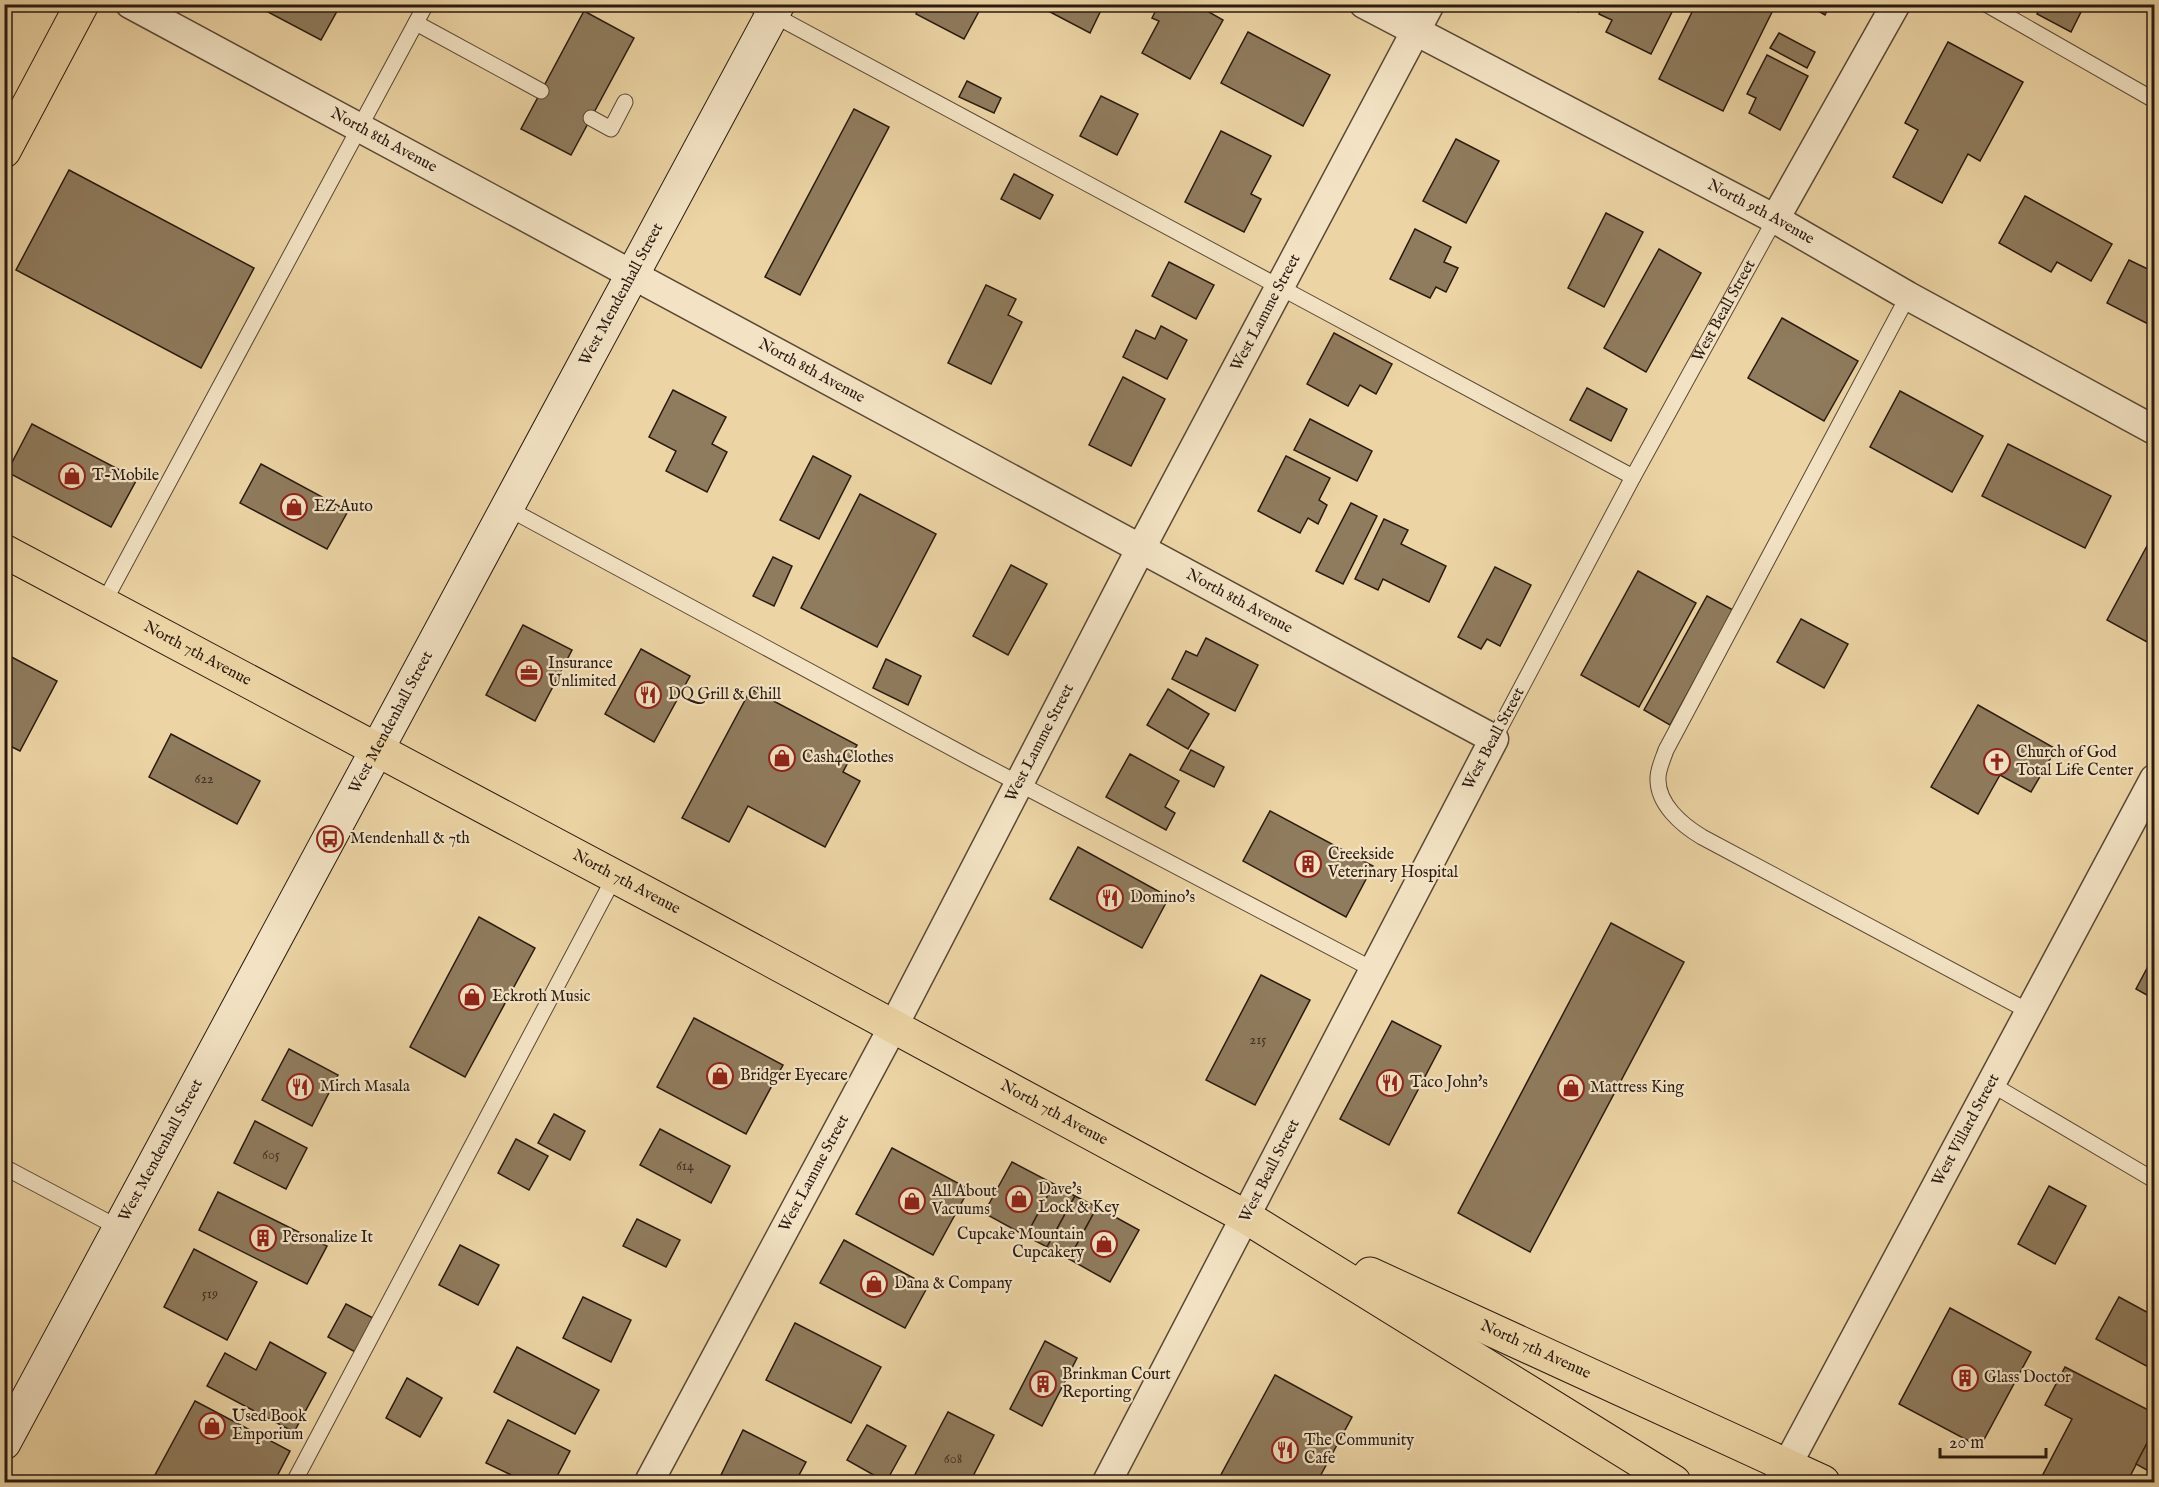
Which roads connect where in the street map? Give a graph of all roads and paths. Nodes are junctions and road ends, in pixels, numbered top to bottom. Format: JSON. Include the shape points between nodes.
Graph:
{"nodes":[{"id":1,"x":82,"y":4,"type":"edge"},
{"id":2,"x":130,"y":4,"type":"edge"},
{"id":3,"x":426,"y":4,"type":"edge"},
{"id":4,"x":1364,"y":4,"type":"edge"},
{"id":5,"x":1430,"y":4,"type":"edge"},
{"id":6,"x":1896,"y":4,"type":"edge"},
{"id":7,"x":1986,"y":4,"type":"edge"},
{"id":8,"x":768,"y":8,"type":"edge"},
{"id":9,"x":416,"y":23,"type":"junction"},
{"id":10,"x":1415,"y":32,"type":"junction"},
{"id":11,"x":541,"y":91,"type":"dead end"},
{"id":12,"x":2154,"y":100,"type":"edge"},
{"id":13,"x":625,"y":102,"type":"dead end"},
{"id":14,"x":591,"y":118,"type":"dead end"},
{"id":15,"x":360,"y":128,"type":"junction"},
{"id":16,"x":4,"y":151,"type":"edge"},
{"id":17,"x":1775,"y":219,"type":"junction"},
{"id":18,"x":634,"y":277,"type":"junction"},
{"id":19,"x":1281,"y":288,"type":"junction"},
{"id":20,"x":1908,"y":296,"type":"junction"},
{"id":21,"x":2154,"y":430,"type":"edge"},
{"id":22,"x":1633,"y":477,"type":"junction"},
{"id":23,"x":509,"y":509,"type":"junction"},
{"id":24,"x":1141,"y":548,"type":"junction"},
{"id":25,"x":4,"y":551,"type":"edge"},
{"id":26,"x":103,"y":604,"type":"junction"},
{"id":27,"x":1494,"y":739,"type":"junction"},
{"id":28,"x":379,"y":750,"type":"junction"},
{"id":29,"x":2154,"y":778,"type":"edge"},
{"id":30,"x":1019,"y":784,"type":"junction"},
{"id":31,"x":615,"y":876,"type":"junction"},
{"id":32,"x":1374,"y":970,"type":"junction"},
{"id":33,"x":2030,"y":1012,"type":"junction"},
{"id":34,"x":894,"y":1025,"type":"junction"},
{"id":35,"x":1991,"y":1084,"type":"junction"},
{"id":36,"x":4,"y":1167,"type":"edge"},
{"id":37,"x":2154,"y":1180,"type":"edge"},
{"id":38,"x":1246,"y":1217,"type":"junction"},
{"id":39,"x":119,"y":1228,"type":"junction"},
{"id":40,"x":4,"y":1443,"type":"edge"},
{"id":41,"x":1783,"y":1473,"type":"edge"},
{"id":42,"x":294,"y":1482,"type":"edge"},
{"id":43,"x":649,"y":1482,"type":"edge"},
{"id":44,"x":1107,"y":1482,"type":"edge"},
{"id":45,"x":1674,"y":1482,"type":"edge"},
{"id":46,"x":1823,"y":1482,"type":"edge"}],
"edges":[{"from":1,"to":16,"type":"main road"},
{"from":2,"to":15,"type":"street","name":"North 8th Avenue"},
{"from":3,"to":9,"type":"lane"},
{"from":4,"to":10,"type":"street","name":"North 9th Avenue"},
{"from":5,"to":10,"type":"street","name":"West Lamme Street"},
{"from":6,"to":17,"type":"street","name":"West Beall Street"},
{"from":7,"to":12,"type":"lane"},
{"from":8,"to":18,"type":"street","name":"West Mendenhall Street"},
{"from":8,"to":19,"type":"lane"},
{"from":9,"to":11,"type":"lane"},
{"from":9,"to":15,"type":"lane"},
{"from":10,"to":17,"type":"street","name":"North 9th Avenue"},
{"from":10,"to":19,"type":"street","name":"West Lamme Street"},
{"from":13,"to":14,"type":"lane","via":[[611,129]]},
{"from":15,"to":18,"type":"street","name":"North 8th Avenue"},
{"from":15,"to":26,"type":"lane"},
{"from":17,"to":20,"type":"street","name":"North 9th Avenue"},
{"from":17,"to":22,"type":"lane","name":"West Beall Street"},
{"from":18,"to":23,"type":"street","name":"West Mendenhall Street"},
{"from":18,"to":24,"type":"street","name":"North 8th Avenue"},
{"from":19,"to":22,"type":"lane"},
{"from":19,"to":24,"type":"street","name":"West Lamme Street"},
{"from":20,"to":21,"type":"street","name":"North 9th Avenue"},
{"from":20,"to":33,"type":"lane","via":[[1666,750],[1658,777],[1660,794],[1684,826],[1702,837]]},
{"from":22,"to":27,"type":"lane","name":"West Beall Street"},
{"from":23,"to":28,"type":"street","name":"West Mendenhall Street"},
{"from":23,"to":30,"type":"lane"},
{"from":24,"to":27,"type":"street","name":"North 8th Avenue"},
{"from":24,"to":30,"type":"street","name":"West Lamme Street"},
{"from":25,"to":26,"type":"main road","name":"North 7th Avenue"},
{"from":26,"to":28,"type":"main road","name":"North 7th Avenue"},
{"from":27,"to":32,"type":"street","name":"West Beall Street"},
{"from":28,"to":31,"type":"main road","name":"North 7th Avenue"},
{"from":28,"to":39,"type":"street","name":"West Mendenhall Street"},
{"from":29,"to":33,"type":"street","name":"West Villard Street"},
{"from":30,"to":32,"type":"lane"},
{"from":30,"to":34,"type":"street","name":"West Lamme Street"},
{"from":31,"to":34,"type":"main road","name":"North 7th Avenue"},
{"from":31,"to":42,"type":"lane"},
{"from":32,"to":38,"type":"street","name":"West Beall Street"},
{"from":33,"to":35,"type":"street","name":"West Villard Street"},
{"from":34,"to":38,"type":"main road","name":"North 7th Avenue"},
{"from":34,"to":43,"type":"street","name":"West Lamme Street"},
{"from":35,"to":37,"type":"lane"},
{"from":35,"to":41,"type":"street","name":"West Villard Street"},
{"from":36,"to":39,"type":"lane"},
{"from":38,"to":41,"type":"main road","name":"North 7th Avenue"},
{"from":38,"to":44,"type":"street","name":"West Beall Street"},
{"from":38,"to":45,"type":"main road","name":"North 7th Avenue"},
{"from":39,"to":40,"type":"street","name":"West Mendenhall Street"},
{"from":41,"to":46,"type":"main road","name":"North 7th Avenue"}]}
